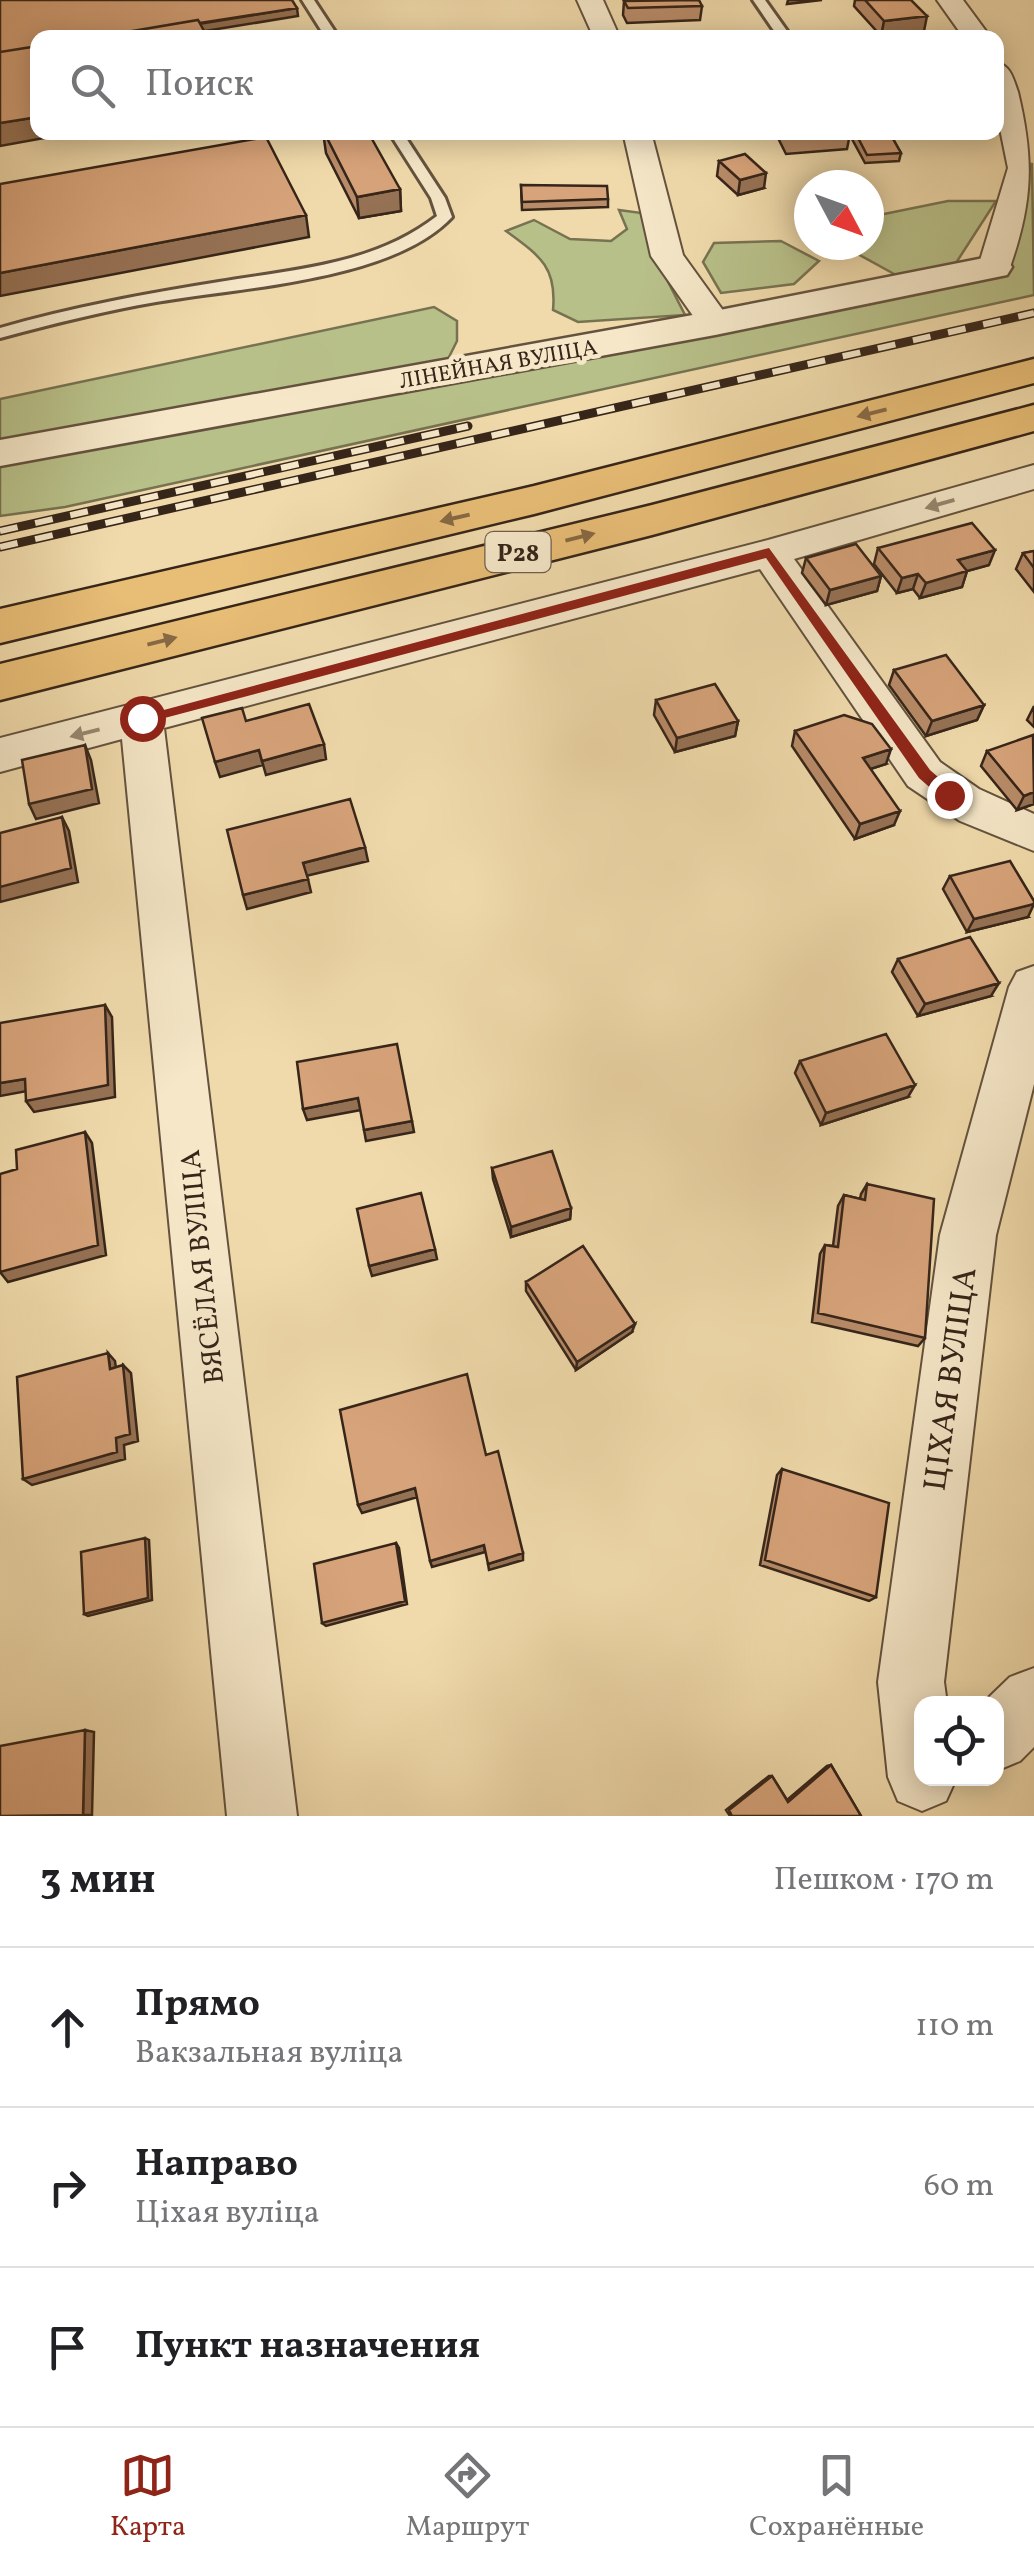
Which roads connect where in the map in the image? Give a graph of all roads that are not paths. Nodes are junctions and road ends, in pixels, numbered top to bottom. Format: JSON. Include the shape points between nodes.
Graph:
{"nodes":[{"id":1,"x":308,"y":0,"type":"edge"},
{"id":2,"x":590,"y":0,"type":"edge"},
{"id":3,"x":759,"y":0,"type":"edge"},
{"id":4,"x":950,"y":0,"type":"edge"},
{"id":5,"x":328,"y":30,"type":"edge"},
{"id":6,"x":603,"y":30,"type":"edge"},
{"id":7,"x":780,"y":30,"type":"edge"},
{"id":8,"x":972,"y":30,"type":"edge"},
{"id":9,"x":1004,"y":85,"type":"edge"},
{"id":10,"x":400,"y":140,"type":"edge"},
{"id":11,"x":639,"y":140,"type":"edge"},
{"id":12,"x":1034,"y":260,"type":"edge"},
{"id":13,"x":994,"y":267,"type":"junction"},
{"id":14,"x":715,"y":324,"type":"junction"},
{"id":15,"x":0,"y":332,"type":"edge"},
{"id":16,"x":1034,"y":371,"type":"edge"},
{"id":17,"x":1034,"y":418,"type":"edge"},
{"id":18,"x":0,"y":453,"type":"edge"},
{"id":19,"x":1034,"y":478,"type":"edge"},
{"id":20,"x":769,"y":553,"type":"junction"},
{"id":21,"x":0,"y":626,"type":"edge"},
{"id":22,"x":0,"y":682,"type":"edge"},
{"id":23,"x":142,"y":718,"type":"junction"},
{"id":24,"x":0,"y":755,"type":"edge"},
{"id":25,"x":1034,"y":833,"type":"edge"},
{"id":26,"x":1034,"y":987,"type":"edge"},
{"id":27,"x":1034,"y":1701,"type":"edge"},
{"id":28,"x":1004,"y":1729,"type":"edge"},
{"id":29,"x":927,"y":1791,"type":"edge"},
{"id":30,"x":262,"y":1816,"type":"edge"}],
"edges":[{"from":1,"to":5,"type":"lane"},
{"from":2,"to":6,"type":"street"},
{"from":3,"to":7,"type":"lane"},
{"from":4,"to":8,"type":"street"},
{"from":9,"to":13,"type":"street","via":[[1024,122],[1032,163]]},
{"from":10,"to":15,"type":"lane","via":[[445,218],[392,251]]},
{"from":11,"to":14,"type":"street","via":[[667,256]]},
{"from":12,"to":13,"type":"street"},
{"from":13,"to":14,"type":"street","name":"ЛІНЕЙНАЯ ВУЛІЦА"},
{"from":14,"to":18,"type":"street","name":"ЛІНЕЙНАЯ ВУЛІЦА"},
{"from":16,"to":21,"type":"highway","number":"Р28","one_way":true,"via":[[534,500]]},
{"from":22,"to":17,"type":"highway","number":"Р28","one_way":true},
{"from":19,"to":20,"type":"street","one_way":true},
{"from":20,"to":23,"type":"street"},
{"from":20,"to":25,"type":"street","via":[[924,774],[982,813]]},
{"from":23,"to":24,"type":"street","one_way":true},
{"from":23,"to":30,"type":"street","name":"ВЯСЁЛАЯ ВУЛІЦА"},
{"from":26,"to":29,"type":"street","name":"ЦІХАЯ ВУЛІЦА","via":[[968,1235],[911,1682]]},
{"from":27,"to":28,"type":"street"}]}
